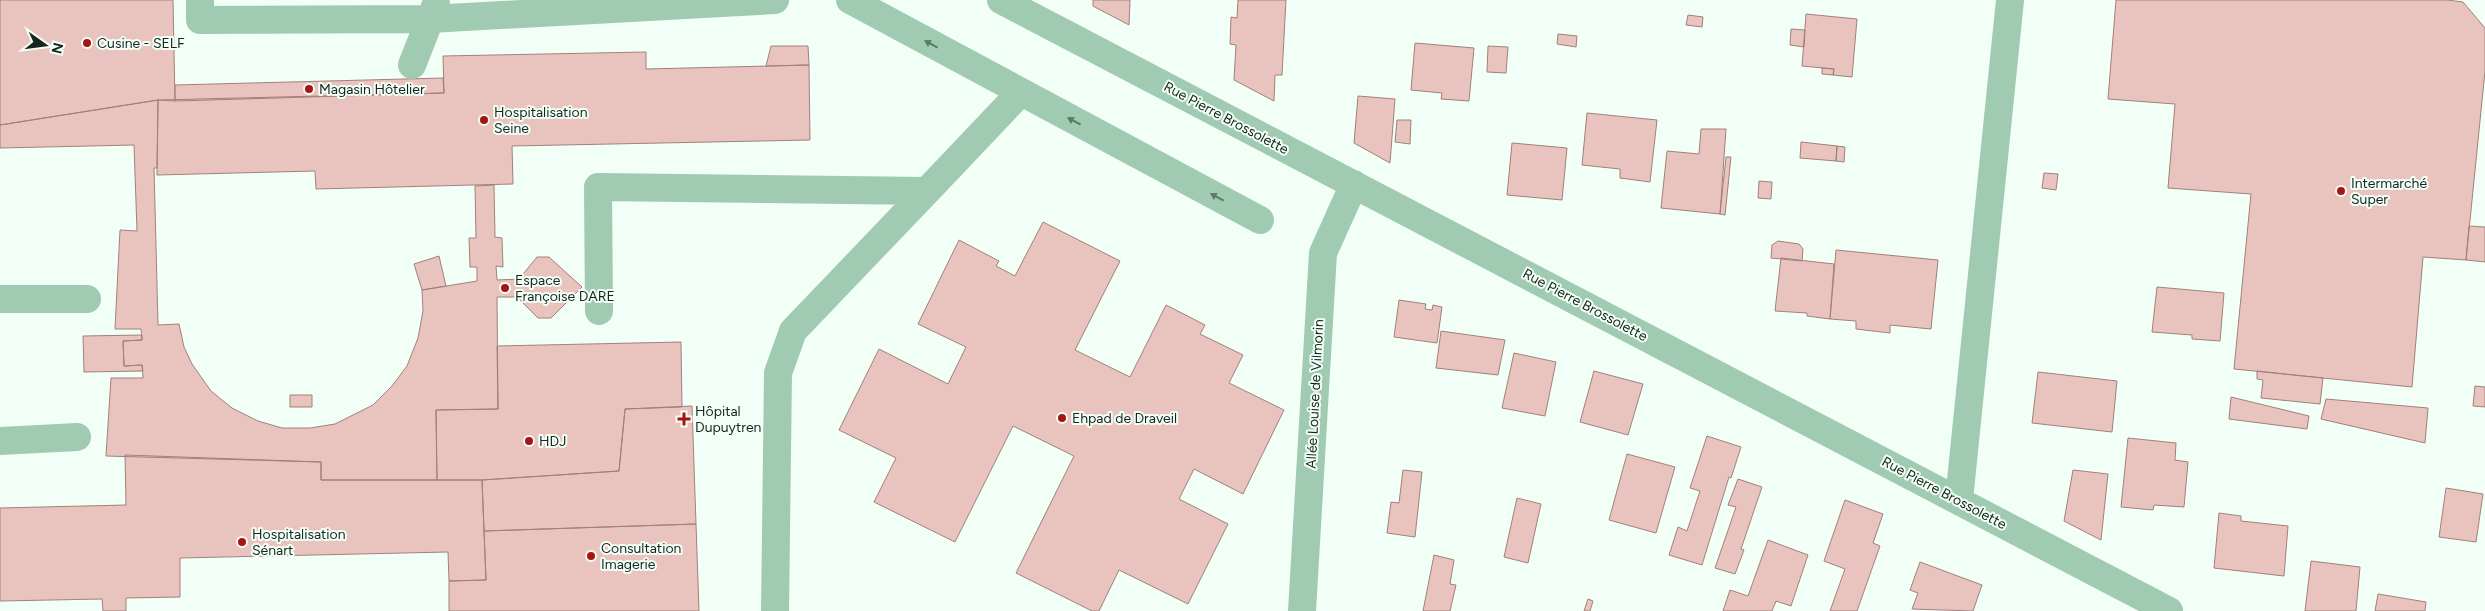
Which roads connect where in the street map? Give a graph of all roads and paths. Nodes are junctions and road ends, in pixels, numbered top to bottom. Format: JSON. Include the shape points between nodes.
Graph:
{"nodes":[{"id":1,"x":200,"y":0,"type":"edge"},
{"id":2,"x":775,"y":0,"type":"edge"},
{"id":3,"x":850,"y":0,"type":"edge"},
{"id":4,"x":1000,"y":0,"type":"edge"},
{"id":5,"x":2010,"y":0,"type":"edge"},
{"id":6,"x":434,"y":10,"type":"edge"},
{"id":7,"x":412,"y":65,"type":"dead end"},
{"id":8,"x":1021,"y":92,"type":"junction"},
{"id":9,"x":1354,"y":184,"type":"junction"},
{"id":10,"x":927,"y":191,"type":"junction"},
{"id":11,"x":1260,"y":220,"type":"dead end"},
{"id":12,"x":0,"y":299,"type":"edge"},
{"id":13,"x":87,"y":299,"type":"dead end"},
{"id":14,"x":599,"y":311,"type":"dead end"},
{"id":15,"x":77,"y":437,"type":"dead end"},
{"id":16,"x":0,"y":441,"type":"edge"},
{"id":17,"x":1959,"y":500,"type":"junction"},
{"id":18,"x":775,"y":611,"type":"edge"},
{"id":19,"x":1302,"y":611,"type":"edge"},
{"id":20,"x":2169,"y":611,"type":"edge"}],
"edges":[{"from":1,"to":6,"type":"street","via":[[200,20]]},
{"from":2,"to":6,"type":"street"},
{"from":8,"to":3,"type":"street","one_way":true},
{"from":4,"to":9,"type":"street","name":"Rue Pierre Brossolette"},
{"from":5,"to":17,"type":"street"},
{"from":6,"to":7,"type":"street"},
{"from":8,"to":10,"type":"street"},
{"from":11,"to":8,"type":"street","one_way":true},
{"from":9,"to":17,"type":"street","name":"Rue Pierre Brossolette"},
{"from":9,"to":19,"type":"street","name":"Allée Louise de Vilmorin","via":[[1323,253]]},
{"from":10,"to":14,"type":"street","via":[[598,187]]},
{"from":10,"to":18,"type":"street","via":[[793,331],[778,373]]},
{"from":12,"to":13,"type":"street"},
{"from":15,"to":16,"type":"street"},
{"from":17,"to":20,"type":"street","name":"Rue Pierre Brossolette"}]}
